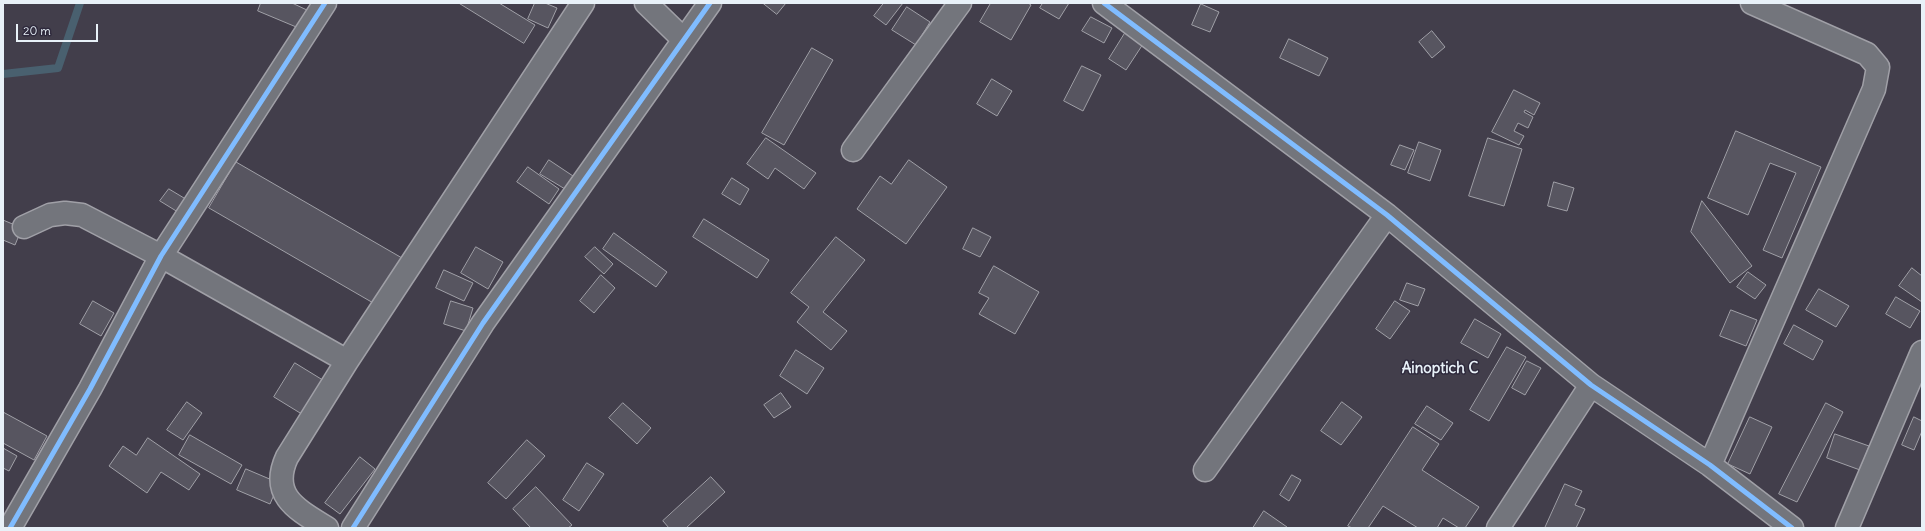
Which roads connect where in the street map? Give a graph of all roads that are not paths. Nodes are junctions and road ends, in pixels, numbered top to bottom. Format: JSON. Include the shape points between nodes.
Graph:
{"nodes":[{"id":1,"x":325,"y":3,"type":"edge"},
{"id":2,"x":583,"y":3,"type":"edge"},
{"id":3,"x":646,"y":3,"type":"edge"},
{"id":4,"x":710,"y":3,"type":"edge"},
{"id":5,"x":960,"y":3,"type":"edge"},
{"id":6,"x":1104,"y":3,"type":"edge"},
{"id":7,"x":1752,"y":3,"type":"edge"},
{"id":8,"x":683,"y":39,"type":"junction"},
{"id":9,"x":853,"y":150,"type":"dead end"},
{"id":10,"x":1386,"y":215,"type":"junction"},
{"id":11,"x":24,"y":227,"type":"dead end"},
{"id":12,"x":161,"y":256,"type":"junction"},
{"id":13,"x":1922,"y":352,"type":"edge"},
{"id":14,"x":347,"y":361,"type":"junction"},
{"id":15,"x":1590,"y":385,"type":"junction"},
{"id":16,"x":1710,"y":465,"type":"junction"},
{"id":17,"x":1205,"y":470,"type":"dead end"},
{"id":18,"x":10,"y":528,"type":"edge"},
{"id":19,"x":327,"y":528,"type":"edge"},
{"id":20,"x":353,"y":528,"type":"edge"},
{"id":21,"x":1498,"y":528,"type":"edge"},
{"id":22,"x":1792,"y":528,"type":"edge"},
{"id":23,"x":1848,"y":528,"type":"edge"}],
"edges":[{"from":1,"to":12,"type":"street"},
{"from":2,"to":14,"type":"street"},
{"from":3,"to":8,"type":"street"},
{"from":4,"to":8,"type":"street"},
{"from":5,"to":9,"type":"street"},
{"from":6,"to":10,"type":"street"},
{"from":7,"to":16,"type":"street","via":[[1867,54],[1878,67],[1874,89]]},
{"from":8,"to":20,"type":"street","via":[[483,323]]},
{"from":10,"to":15,"type":"street"},
{"from":10,"to":17,"type":"street"},
{"from":11,"to":12,"type":"street","via":[[50,216],[65,213],[82,215]]},
{"from":12,"to":14,"type":"street"},
{"from":12,"to":18,"type":"street","via":[[90,389]]},
{"from":13,"to":23,"type":"street"},
{"from":14,"to":19,"type":"street","via":[[282,468],[283,490],[296,508]]},
{"from":15,"to":16,"type":"street"},
{"from":15,"to":21,"type":"street"},
{"from":16,"to":22,"type":"street"}]}
